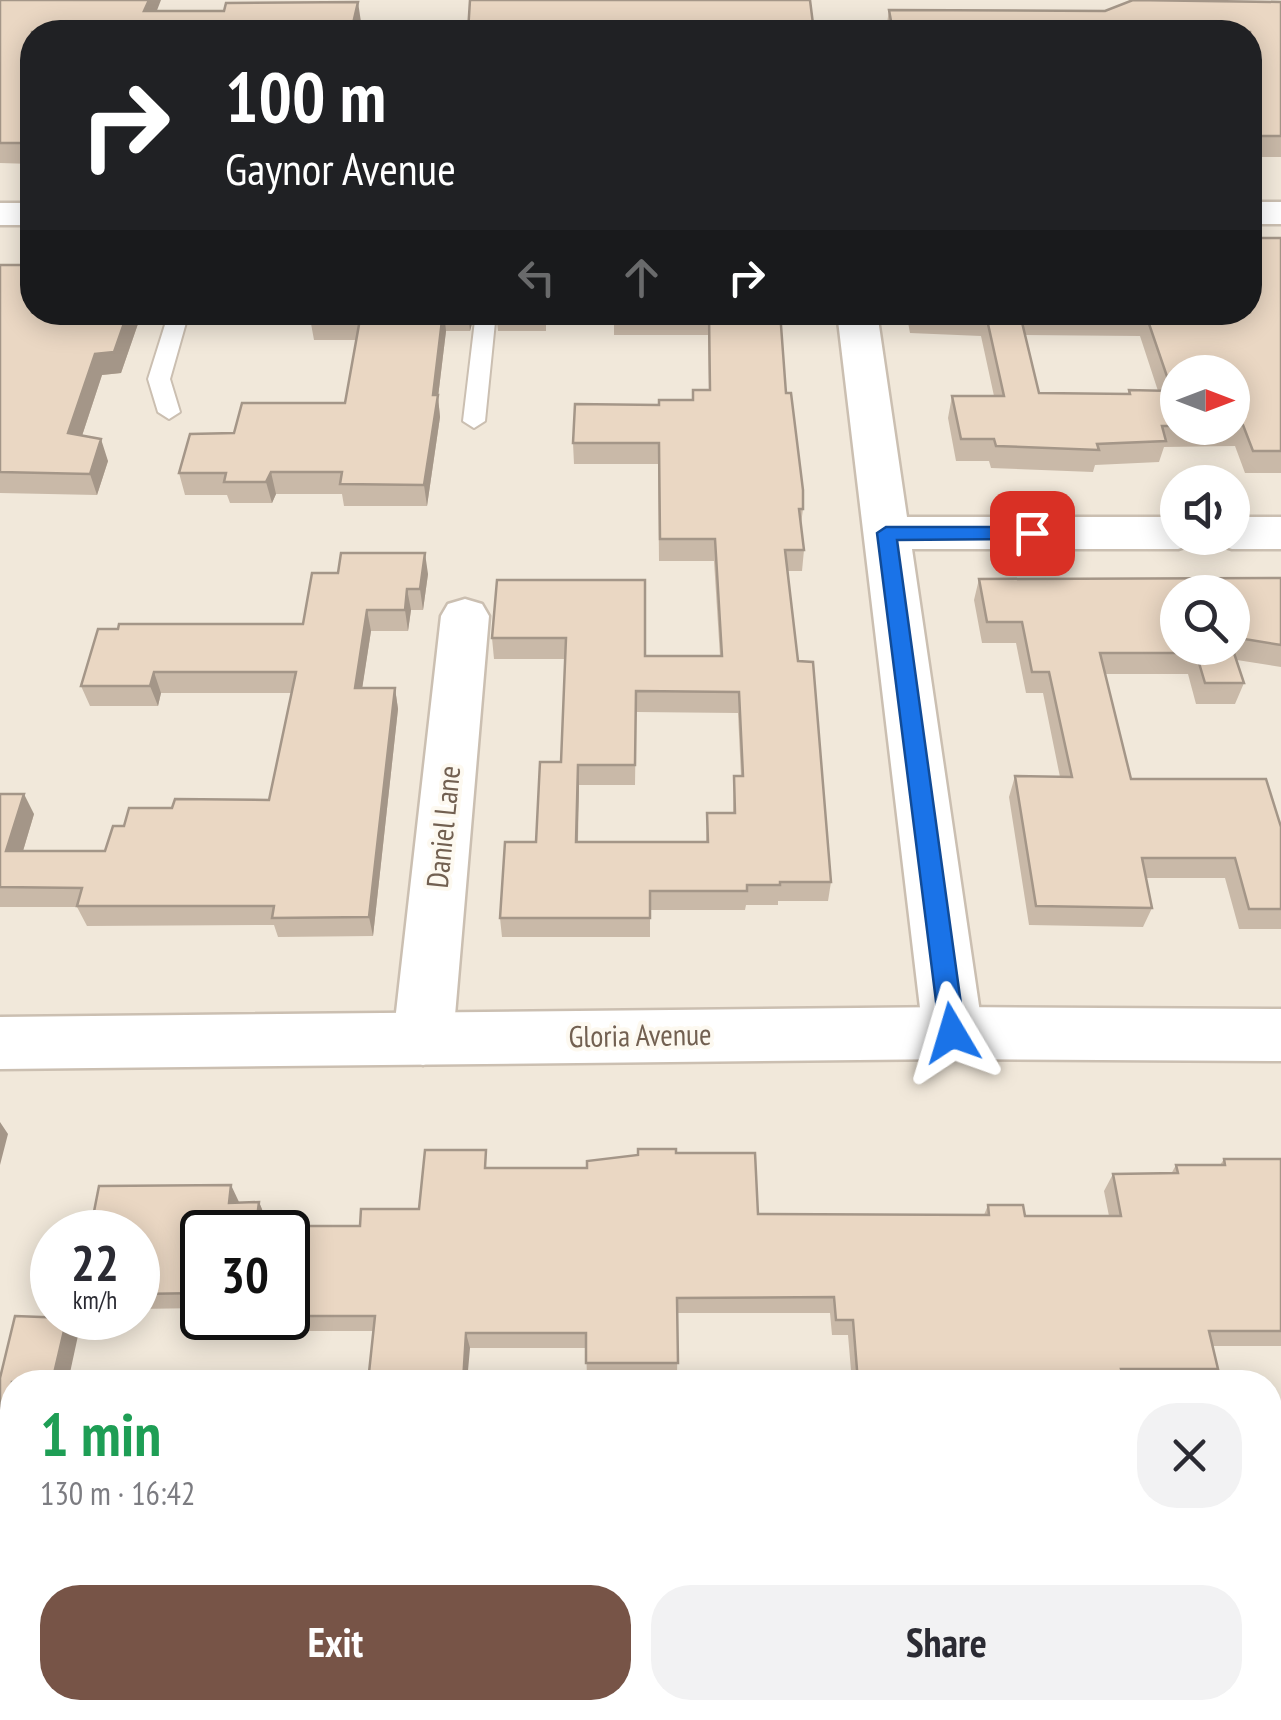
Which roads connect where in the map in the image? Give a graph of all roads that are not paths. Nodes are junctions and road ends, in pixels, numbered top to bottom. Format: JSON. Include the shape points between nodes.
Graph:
{"nodes":[{"id":1,"x":175,"y":325,"type":"edge"},
{"id":2,"x":485,"y":325,"type":"edge"},
{"id":3,"x":859,"y":325,"type":"edge"},
{"id":4,"x":169,"y":412,"type":"dead end"},
{"id":5,"x":474,"y":421,"type":"dead end"},
{"id":6,"x":886,"y":533,"type":"junction"},
{"id":7,"x":1160,"y":533,"type":"edge"},
{"id":8,"x":1250,"y":533,"type":"edge"},
{"id":9,"x":1281,"y":533,"type":"edge"},
{"id":10,"x":466,"y":616,"type":"dead end"},
{"id":11,"x":952,"y":1033,"type":"junction"},
{"id":12,"x":1281,"y":1035,"type":"edge"},
{"id":13,"x":423,"y":1039,"type":"junction"},
{"id":14,"x":0,"y":1043,"type":"edge"}],
"edges":[{"from":1,"to":4,"type":"lane","via":[[159,378]]},
{"from":2,"to":5,"type":"lane"},
{"from":3,"to":6,"type":"street"},
{"from":6,"to":7,"type":"street"},
{"from":6,"to":11,"type":"street"},
{"from":8,"to":9,"type":"street"},
{"from":10,"to":13,"type":"street","name":"Daniel Lane"},
{"from":11,"to":12,"type":"street","name":"Gloria Avenue"},
{"from":11,"to":13,"type":"street","name":"Gloria Avenue"},
{"from":13,"to":14,"type":"street","name":"Gloria Avenue"}]}
